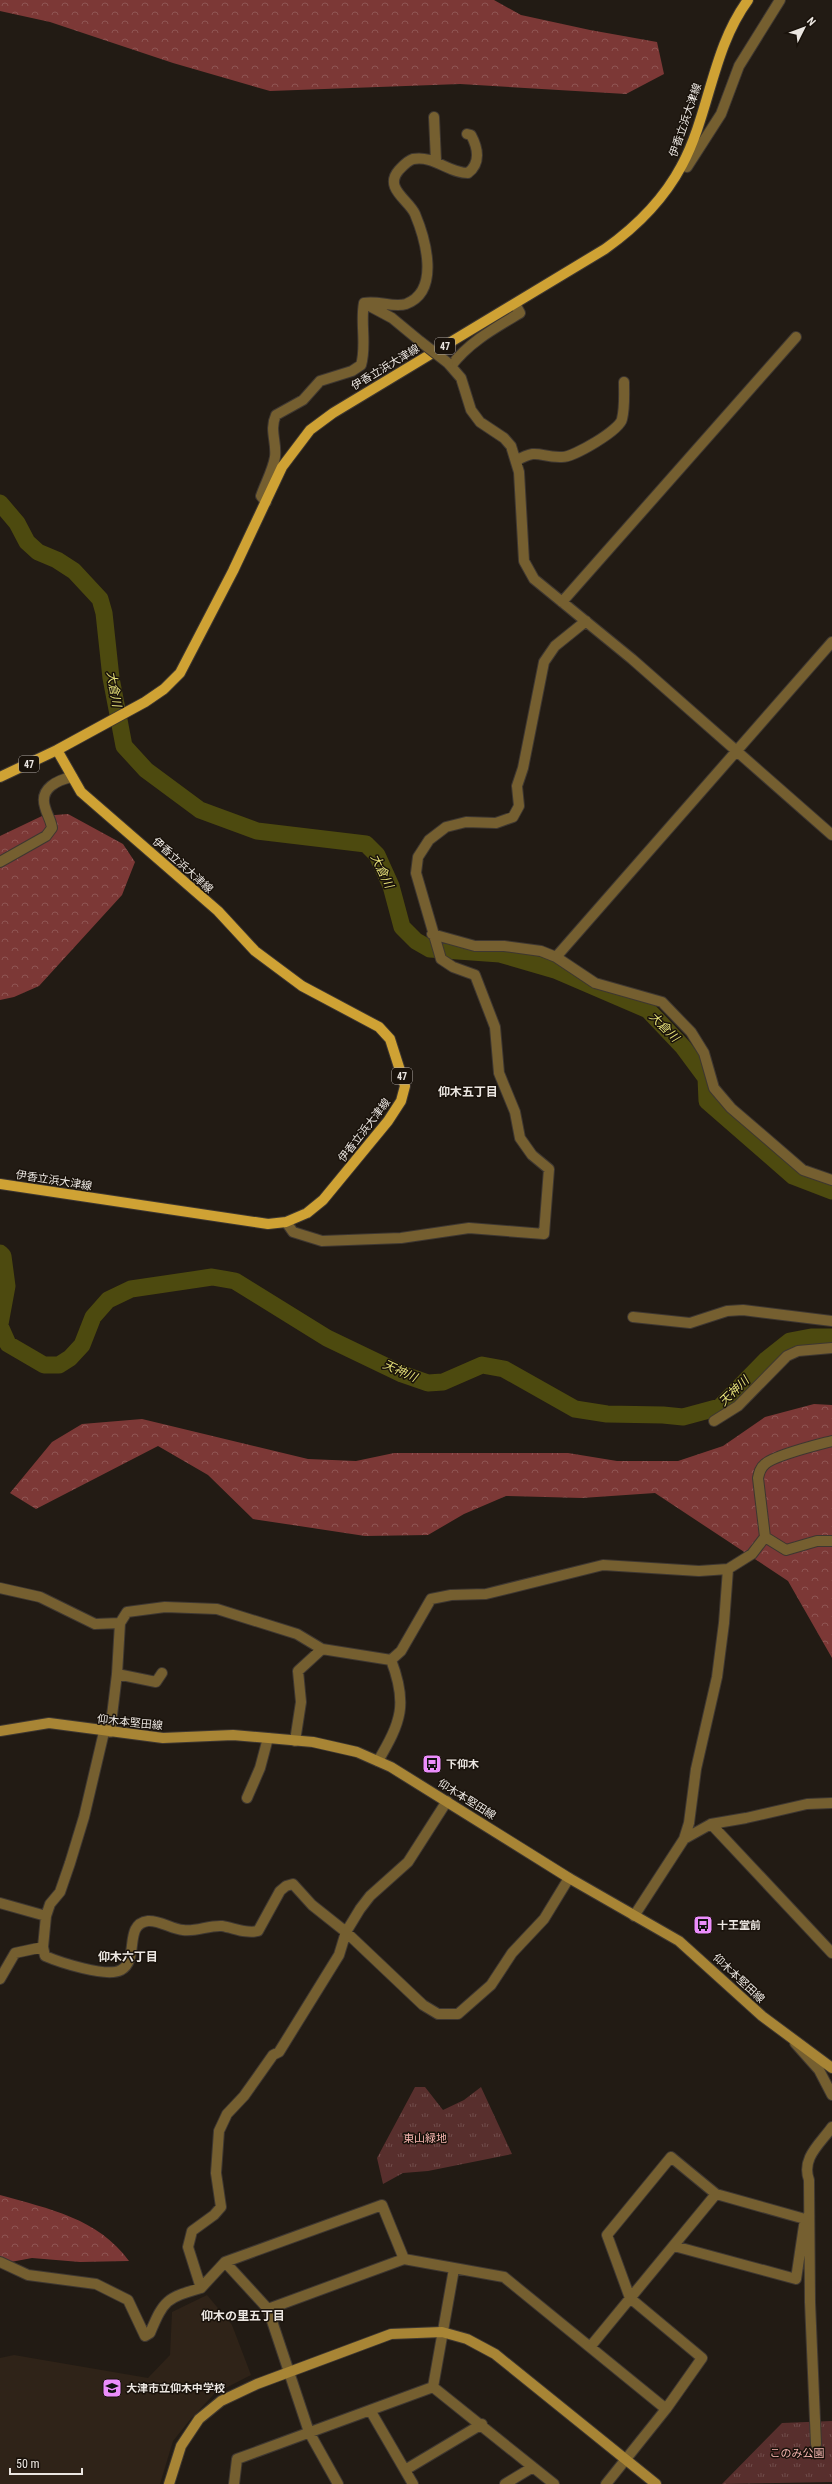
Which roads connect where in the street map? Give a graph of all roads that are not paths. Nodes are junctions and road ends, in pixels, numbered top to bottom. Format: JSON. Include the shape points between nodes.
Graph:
{"nodes":[{"id":1,"x":748,"y":0,"type":"edge"},
{"id":2,"x":780,"y":0,"type":"edge"},
{"id":3,"x":434,"y":117,"type":"dead end"},
{"id":4,"x":467,"y":134,"type":"dead end"},
{"id":5,"x":436,"y":161,"type":"junction"},
{"id":6,"x":682,"y":165,"type":"junction"},
{"id":7,"x":364,"y":303,"type":"junction"},
{"id":8,"x":515,"y":304,"type":"junction"},
{"id":9,"x":796,"y":337,"type":"dead end"},
{"id":10,"x":450,"y":365,"type":"junction"},
{"id":11,"x":624,"y":382,"type":"dead end"},
{"id":12,"x":516,"y":461,"type":"junction"},
{"id":13,"x":266,"y":502,"type":"junction"},
{"id":14,"x":562,"y":602,"type":"junction"},
{"id":15,"x":586,"y":621,"type":"junction"},
{"id":16,"x":832,"y":642,"type":"edge"},
{"id":17,"x":57,"y":750,"type":"junction"},
{"id":18,"x":737,"y":751,"type":"junction"},
{"id":19,"x":0,"y":777,"type":"edge"},
{"id":20,"x":72,"y":777,"type":"junction"},
{"id":21,"x":832,"y":835,"type":"edge"},
{"id":22,"x":0,"y":862,"type":"edge"},
{"id":23,"x":432,"y":934,"type":"junction"},
{"id":24,"x":556,"y":957,"type":"junction"},
{"id":25,"x":832,"y":1180,"type":"edge"},
{"id":26,"x":0,"y":1184,"type":"edge"},
{"id":27,"x":286,"y":1222,"type":"junction"},
{"id":28,"x":633,"y":1317,"type":"dead end"},
{"id":29,"x":832,"y":1321,"type":"edge"},
{"id":30,"x":832,"y":1348,"type":"edge"},
{"id":31,"x":714,"y":1421,"type":"dead end"},
{"id":32,"x":832,"y":1441,"type":"edge"},
{"id":33,"x":765,"y":1537,"type":"junction"},
{"id":34,"x":832,"y":1541,"type":"edge"},
{"id":35,"x":728,"y":1569,"type":"junction"},
{"id":36,"x":0,"y":1588,"type":"edge"},
{"id":37,"x":120,"y":1623,"type":"junction"},
{"id":38,"x":322,"y":1650,"type":"junction"},
{"id":39,"x":391,"y":1660,"type":"junction"},
{"id":40,"x":162,"y":1673,"type":"dead end"},
{"id":41,"x":117,"y":1674,"type":"junction"},
{"id":42,"x":0,"y":1731,"type":"edge"},
{"id":43,"x":107,"y":1732,"type":"junction"},
{"id":44,"x":268,"y":1738,"type":"junction"},
{"id":45,"x":295,"y":1740,"type":"junction"},
{"id":46,"x":378,"y":1761,"type":"junction"},
{"id":47,"x":247,"y":1798,"type":"dead end"},
{"id":48,"x":447,"y":1801,"type":"junction"},
{"id":49,"x":832,"y":1803,"type":"edge"},
{"id":50,"x":711,"y":1824,"type":"junction"},
{"id":51,"x":684,"y":1839,"type":"junction"},
{"id":52,"x":569,"y":1878,"type":"junction"},
{"id":53,"x":0,"y":1903,"type":"edge"},
{"id":54,"x":46,"y":1916,"type":"junction"},
{"id":55,"x":634,"y":1916,"type":"junction"},
{"id":56,"x":346,"y":1932,"type":"junction"},
{"id":57,"x":43,"y":1947,"type":"junction"},
{"id":58,"x":832,"y":1954,"type":"edge"},
{"id":59,"x":0,"y":1979,"type":"edge"},
{"id":60,"x":793,"y":2040,"type":"junction"},
{"id":61,"x":832,"y":2068,"type":"edge"},
{"id":62,"x":832,"y":2095,"type":"edge"},
{"id":63,"x":832,"y":2127,"type":"edge"},
{"id":64,"x":716,"y":2194,"type":"junction"},
{"id":65,"x":674,"y":2246,"type":"junction"},
{"id":66,"x":404,"y":2260,"type":"junction"},
{"id":67,"x":0,"y":2262,"type":"edge"},
{"id":68,"x":225,"y":2262,"type":"junction"},
{"id":69,"x":454,"y":2269,"type":"junction"},
{"id":70,"x":201,"y":2288,"type":"junction"},
{"id":71,"x":630,"y":2298,"type":"junction"},
{"id":72,"x":268,"y":2309,"type":"junction"},
{"id":73,"x":442,"y":2332,"type":"junction"},
{"id":74,"x":590,"y":2346,"type":"junction"},
{"id":75,"x":289,"y":2372,"type":"junction"},
{"id":76,"x":433,"y":2387,"type":"junction"},
{"id":77,"x":666,"y":2409,"type":"junction"},
{"id":78,"x":370,"y":2410,"type":"junction"},
{"id":79,"x":482,"y":2424,"type":"junction"},
{"id":80,"x":309,"y":2432,"type":"junction"},
{"id":81,"x":816,"y":2444,"type":"dead end"},
{"id":82,"x":626,"y":2459,"type":"junction"},
{"id":83,"x":533,"y":2467,"type":"junction"},
{"id":84,"x":405,"y":2470,"type":"junction"},
{"id":85,"x":168,"y":2484,"type":"edge"},
{"id":86,"x":234,"y":2484,"type":"edge"},
{"id":87,"x":338,"y":2484,"type":"edge"},
{"id":88,"x":413,"y":2484,"type":"edge"},
{"id":89,"x":505,"y":2484,"type":"edge"},
{"id":90,"x":554,"y":2484,"type":"edge"},
{"id":91,"x":606,"y":2484,"type":"edge"},
{"id":92,"x":656,"y":2484,"type":"edge"}],
"edges":[{"from":1,"to":6,"type":"main road","name":"伊香立浜大津線","number":"47","via":[[722,46],[696,130]]},
{"from":2,"to":6,"type":"street","via":[[739,66],[721,114],[687,167]]},
{"from":3,"to":5,"type":"street"},
{"from":4,"to":5,"type":"street","via":[[471,135],[476,144],[478,159],[474,168],[460,173]]},
{"from":5,"to":7,"type":"street","via":[[413,160],[404,164],[397,172],[394,182],[396,192],[414,212],[427,247],[428,274],[422,291],[406,304],[372,301]]},
{"from":6,"to":8,"type":"main road","name":"伊香立浜大津線","number":"47","via":[[668,188],[649,211],[623,235]]},
{"from":7,"to":10,"type":"street","bridge":true,"via":[[392,318]]},
{"from":7,"to":13,"type":"street","via":[[361,365],[352,371],[320,382],[303,400],[276,415],[272,429],[276,446],[274,460],[261,496]]},
{"from":8,"to":10,"type":"street","via":[[520,313],[480,338],[460,353]]},
{"from":8,"to":13,"type":"main road","name":"伊香立浜大津線","number":"47","via":[[333,413],[310,430],[282,467]]},
{"from":9,"to":14,"type":"street"},
{"from":10,"to":12,"type":"street","via":[[461,378],[471,410],[480,422],[512,446]]},
{"from":11,"to":12,"type":"street","via":[[622,420],[616,428],[577,454],[564,458],[538,452]]},
{"from":12,"to":14,"type":"street","via":[[522,501],[524,561],[534,579]]},
{"from":13,"to":17,"type":"main road","name":"伊香立浜大津線","number":"47","via":[[189,660],[180,673],[164,689],[145,702]]},
{"from":14,"to":15,"type":"street"},
{"from":15,"to":18,"type":"street"},
{"from":15,"to":23,"type":"street","via":[[555,646],[544,662],[523,768],[517,786],[519,806],[513,817],[496,823],[466,822],[446,827],[428,840],[418,857],[416,873]]},
{"from":16,"to":18,"type":"street"},
{"from":17,"to":19,"type":"main road","name":"伊香立浜大津線","number":"47"},
{"from":17,"to":20,"type":"main road","name":"伊香立浜大津線","number":"47"},
{"from":18,"to":21,"type":"street"},
{"from":18,"to":24,"type":"street"},
{"from":20,"to":22,"type":"street","via":[[54,783],[47,789],[44,806],[52,828],[46,836]]},
{"from":20,"to":27,"type":"main road","name":"伊香立浜大津線","number":"47","via":[[81,792],[207,902],[255,951],[302,986],[379,1027],[390,1039],[405,1086],[401,1101],[388,1121],[323,1200],[307,1213]]},
{"from":23,"to":24,"type":"street","via":[[475,946],[526,948]]},
{"from":23,"to":27,"type":"street","via":[[441,959],[453,967],[475,975],[495,1028],[499,1073],[515,1112],[520,1138],[532,1155],[549,1169],[544,1234],[470,1228],[401,1238],[322,1241],[293,1232]]},
{"from":24,"to":25,"type":"street","via":[[595,983],[662,1002],[691,1032],[704,1052],[714,1088],[731,1108],[803,1170]]},
{"from":26,"to":27,"type":"main road","name":"伊香立浜大津線","number":"47","via":[[268,1224]]},
{"from":28,"to":29,"type":"street","via":[[690,1323],[727,1311],[743,1310]]},
{"from":30,"to":31,"type":"street","via":[[798,1351],[787,1356],[738,1406]]},
{"from":32,"to":33,"type":"street","via":[[777,1458],[765,1463],[760,1470],[758,1478]]},
{"from":33,"to":34,"type":"street","via":[[786,1550],[817,1541]]},
{"from":33,"to":35,"type":"street","via":[[752,1554]]},
{"from":35,"to":39,"type":"street","via":[[699,1571],[603,1565],[486,1594],[451,1595],[432,1599],[401,1651]]},
{"from":35,"to":51,"type":"street","via":[[717,1677],[696,1769],[689,1823]]},
{"from":36,"to":37,"type":"street","via":[[40,1598],[95,1624]]},
{"from":37,"to":38,"type":"street","via":[[127,1612],[136,1609],[190,1606],[217,1609],[297,1634]]},
{"from":37,"to":41,"type":"street"},
{"from":38,"to":39,"type":"street"},
{"from":38,"to":45,"type":"street","via":[[298,1671],[301,1702]]},
{"from":39,"to":46,"type":"street","via":[[397,1677],[401,1706],[396,1730]]},
{"from":40,"to":41,"type":"street","via":[[156,1682]]},
{"from":41,"to":43,"type":"street"},
{"from":42,"to":43,"type":"main road","name":"仰木本堅田線","via":[[49,1724]]},
{"from":43,"to":44,"type":"main road","name":"仰木本堅田線","via":[[163,1738],[220,1735]]},
{"from":43,"to":54,"type":"street","via":[[70,1863],[60,1892],[50,1904]]},
{"from":44,"to":45,"type":"main road","name":"仰木本堅田線"},
{"from":44,"to":47,"type":"street","via":[[260,1768]]},
{"from":45,"to":46,"type":"main road","name":"仰木本堅田線","via":[[357,1752]]},
{"from":46,"to":48,"type":"main road","name":"仰木本堅田線"},
{"from":48,"to":52,"type":"main road","name":"仰木本堅田線"},
{"from":48,"to":56,"type":"street","via":[[408,1862],[370,1896]]},
{"from":49,"to":50,"type":"street","via":[[807,1804]]},
{"from":50,"to":51,"type":"street"},
{"from":50,"to":58,"type":"street"},
{"from":51,"to":55,"type":"street"},
{"from":52,"to":55,"type":"main road","name":"仰木本堅田線"},
{"from":52,"to":56,"type":"street","via":[[544,1919],[512,1953],[491,1985],[458,2014],[438,2014],[424,2005]]},
{"from":53,"to":54,"type":"street"},
{"from":54,"to":57,"type":"street"},
{"from":55,"to":60,"type":"main road","name":"仰木本堅田線","via":[[684,1945],[762,2016]]},
{"from":56,"to":57,"type":"street","via":[[312,1905],[293,1884],[280,1890],[258,1931],[252,1933],[220,1926],[194,1931],[149,1920],[141,1923],[133,1935],[129,1963],[122,1970],[113,1972],[63,1964],[45,1956]]},
{"from":56,"to":70,"type":"street","via":[[339,1955],[278,2052],[227,2114],[219,2131],[216,2174],[221,2207],[218,2212],[192,2230],[188,2247]]},
{"from":57,"to":59,"type":"street","via":[[15,1954]]},
{"from":60,"to":61,"type":"main road","name":"仰木本堅田線"},
{"from":60,"to":62,"type":"street","via":[[819,2070]]},
{"from":63,"to":81,"type":"street","via":[[808,2158],[805,2169],[809,2180]]},
{"from":64,"to":65,"type":"street"},
{"from":64,"to":65,"type":"street","via":[[805,2219],[796,2279]]},
{"from":64,"to":71,"type":"street","via":[[671,2157],[606,2235]]},
{"from":65,"to":71,"type":"street"},
{"from":66,"to":68,"type":"street","via":[[382,2205]]},
{"from":66,"to":69,"type":"street"},
{"from":66,"to":72,"type":"street"},
{"from":67,"to":70,"type":"street","via":[[28,2275],[96,2284],[128,2300],[145,2336],[150,2333],[166,2302],[180,2294]]},
{"from":68,"to":70,"type":"street"},
{"from":68,"to":72,"type":"street"},
{"from":69,"to":73,"type":"street"},
{"from":69,"to":74,"type":"street","via":[[504,2277]]},
{"from":71,"to":74,"type":"street"},
{"from":71,"to":77,"type":"street","via":[[702,2358]]},
{"from":72,"to":75,"type":"street"},
{"from":73,"to":75,"type":"main road","via":[[391,2334]]},
{"from":73,"to":76,"type":"street"},
{"from":73,"to":82,"type":"main road","via":[[467,2339],[495,2354]]},
{"from":74,"to":77,"type":"street"},
{"from":75,"to":80,"type":"street"},
{"from":75,"to":85,"type":"main road","via":[[221,2401],[199,2419],[181,2446]]},
{"from":76,"to":78,"type":"street"},
{"from":76,"to":79,"type":"street"},
{"from":77,"to":82,"type":"street"},
{"from":78,"to":80,"type":"street"},
{"from":78,"to":84,"type":"street"},
{"from":79,"to":83,"type":"street"},
{"from":79,"to":84,"type":"street"},
{"from":80,"to":86,"type":"street","via":[[237,2459]]},
{"from":80,"to":87,"type":"street"},
{"from":82,"to":91,"type":"street"},
{"from":82,"to":92,"type":"main road"},
{"from":83,"to":89,"type":"street"},
{"from":83,"to":90,"type":"street"},
{"from":84,"to":88,"type":"street"}]}
